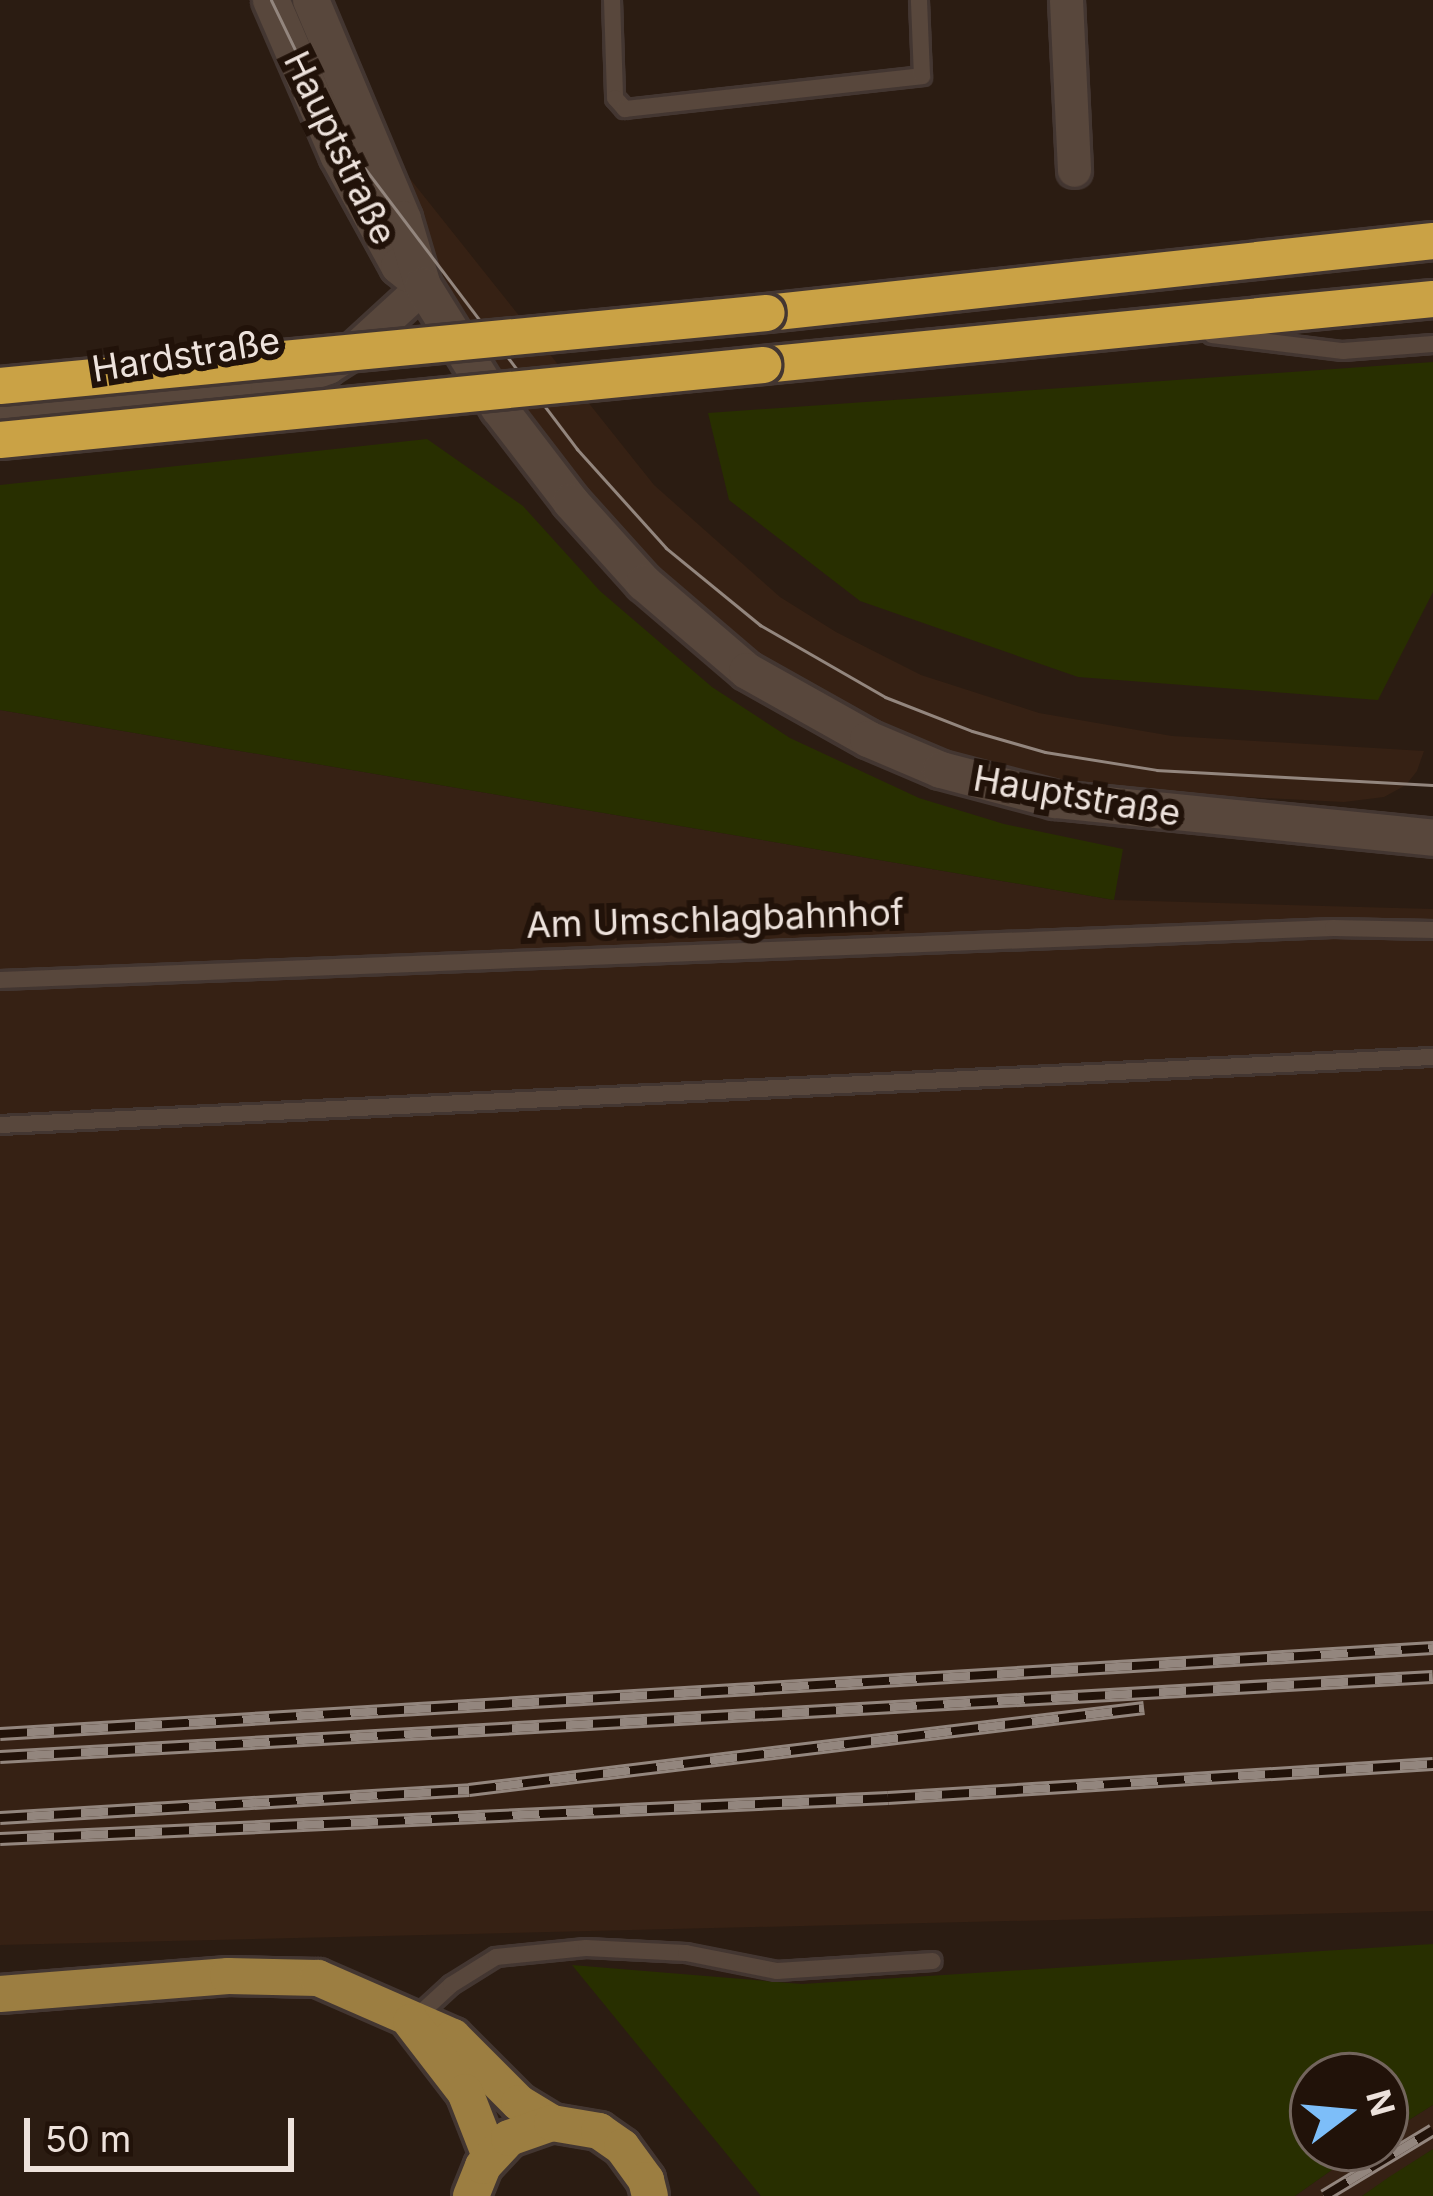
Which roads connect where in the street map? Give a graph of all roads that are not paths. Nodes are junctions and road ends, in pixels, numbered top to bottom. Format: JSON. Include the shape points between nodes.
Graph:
{"nodes":[{"id":1,"x":271,"y":0,"type":"edge"},
{"id":2,"x":311,"y":0,"type":"edge"},
{"id":3,"x":612,"y":0,"type":"edge"},
{"id":4,"x":919,"y":0,"type":"edge"},
{"id":5,"x":1066,"y":0,"type":"edge"},
{"id":6,"x":1074,"y":170,"type":"dead end"},
{"id":7,"x":1433,"y":241,"type":"edge"},
{"id":8,"x":423,"y":286,"type":"junction"},
{"id":9,"x":1433,"y":299,"type":"edge"},
{"id":10,"x":1151,"y":327,"type":"junction"},
{"id":11,"x":1433,"y":344,"type":"edge"},
{"id":12,"x":0,"y":386,"type":"edge"},
{"id":13,"x":0,"y":418,"type":"edge"},
{"id":14,"x":0,"y":440,"type":"edge"},
{"id":15,"x":1433,"y":838,"type":"edge"},
{"id":16,"x":1433,"y":930,"type":"edge"},
{"id":17,"x":0,"y":980,"type":"edge"},
{"id":18,"x":1433,"y":1057,"type":"edge"},
{"id":19,"x":0,"y":1125,"type":"edge"},
{"id":20,"x":933,"y":1961,"type":"dead end"},
{"id":21,"x":0,"y":1994,"type":"edge"},
{"id":22,"x":411,"y":2021,"type":"junction"},
{"id":23,"x":552,"y":2122,"type":"junction"},
{"id":24,"x":490,"y":2156,"type":"junction"},
{"id":25,"x":655,"y":2191,"type":"edge"},
{"id":26,"x":471,"y":2196,"type":"edge"}],
"edges":[{"from":1,"to":8,"type":"main road","name":"Hauptstraße","via":[[362,203],[399,266]]},
{"from":2,"to":8,"type":"main road","name":"Hauptstraße"},
{"from":3,"to":4,"type":"lane","via":[[615,98],[626,109],[922,76]]},
{"from":5,"to":6,"type":"street"},
{"from":7,"to":12,"type":"highway","bridge":true},
{"from":8,"to":13,"type":"street","name":"Hardstraße","via":[[351,352],[267,389]]},
{"from":8,"to":15,"type":"main road","name":"Hauptstraße","via":[[499,408],[612,548],[681,618],[802,704],[941,770],[1054,800]]},
{"from":9,"to":10,"type":"highway"},
{"from":10,"to":11,"type":"lane","via":[[1343,351]]},
{"from":10,"to":14,"type":"highway","bridge":true},
{"from":16,"to":17,"type":"lane","name":"Am Umschlagbahnhof"},
{"from":18,"to":19,"type":"lane"},
{"from":20,"to":22,"type":"lane","via":[[777,1971],[686,1953],[586,1948],[496,1957]]},
{"from":21,"to":22,"type":"main road","via":[[273,1974],[356,1990]]},
{"from":22,"to":23,"type":"main road","via":[[472,2050],[519,2103]]},
{"from":22,"to":24,"type":"main road","via":[[465,2092]]},
{"from":23,"to":24,"type":"main road","via":[[509,2138]]},
{"from":23,"to":25,"type":"main road","via":[[599,2132],[622,2147]]},
{"from":24,"to":26,"type":"main road"}]}
